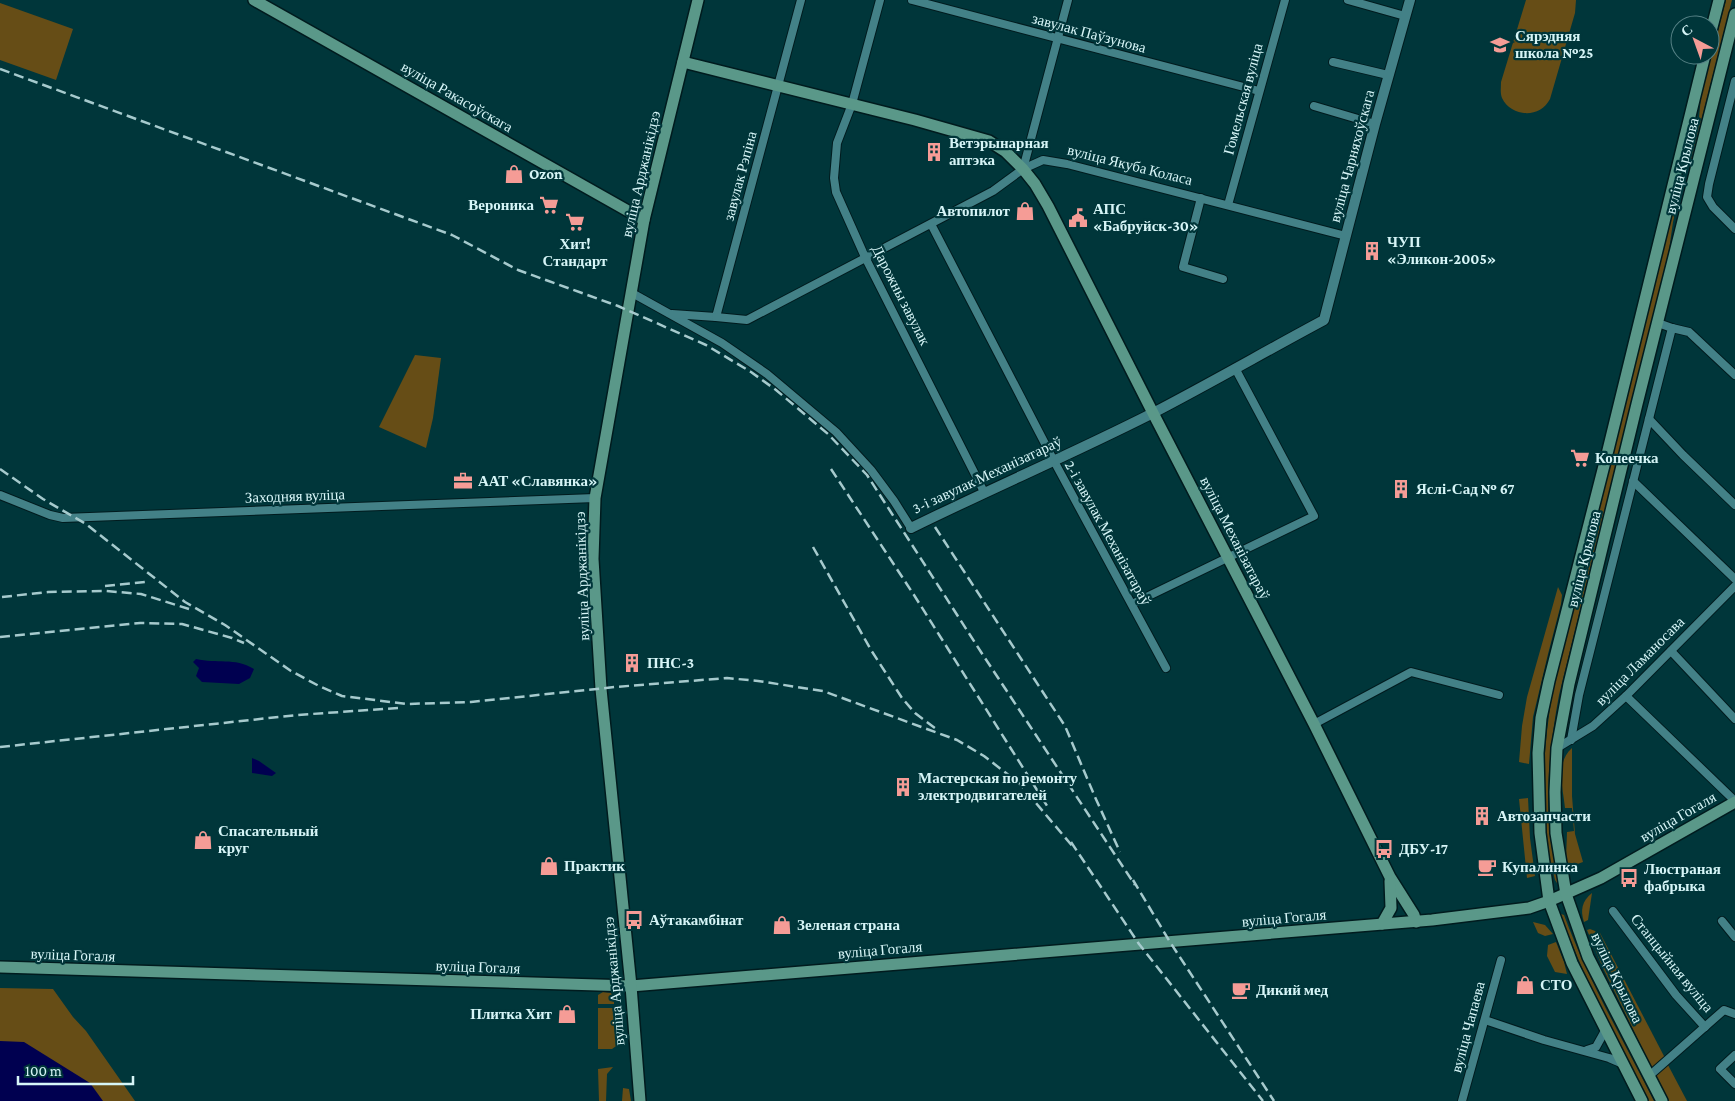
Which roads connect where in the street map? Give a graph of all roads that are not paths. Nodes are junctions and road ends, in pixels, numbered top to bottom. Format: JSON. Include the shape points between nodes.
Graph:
{"nodes":[{"id":1,"x":254,"y":0,"type":"edge"},
{"id":2,"x":698,"y":0,"type":"edge"},
{"id":3,"x":801,"y":0,"type":"edge"},
{"id":4,"x":880,"y":0,"type":"edge"},
{"id":5,"x":912,"y":0,"type":"edge"},
{"id":6,"x":1068,"y":0,"type":"edge"},
{"id":7,"x":1285,"y":0,"type":"edge"},
{"id":8,"x":1348,"y":0,"type":"edge"},
{"id":9,"x":1410,"y":0,"type":"edge"},
{"id":10,"x":1719,"y":0,"type":"edge"},
{"id":11,"x":1715,"y":15,"type":"edge"},
{"id":12,"x":1406,"y":16,"type":"junction"},
{"id":13,"x":1735,"y":16,"type":"edge"},
{"id":14,"x":1059,"y":40,"type":"junction"},
{"id":15,"x":683,"y":62,"type":"junction"},
{"id":16,"x":1333,"y":62,"type":"dead end"},
{"id":17,"x":1703,"y":65,"type":"edge"},
{"id":18,"x":1388,"y":75,"type":"junction"},
{"id":19,"x":1735,"y":81,"type":"edge"},
{"id":20,"x":778,"y":86,"type":"junction"},
{"id":21,"x":1259,"y":91,"type":"junction"},
{"id":22,"x":1733,"y":101,"type":"edge"},
{"id":23,"x":852,"y":104,"type":"junction"},
{"id":24,"x":1314,"y":106,"type":"dead end"},
{"id":25,"x":1375,"y":124,"type":"junction"},
{"id":26,"x":1023,"y":169,"type":"junction"},
{"id":27,"x":1676,"y":172,"type":"junction"},
{"id":28,"x":1694,"y":179,"type":"junction"},
{"id":29,"x":1201,"y":198,"type":"junction"},
{"id":30,"x":1228,"y":205,"type":"junction"},
{"id":31,"x":644,"y":220,"type":"junction"},
{"id":32,"x":931,"y":224,"type":"junction"},
{"id":33,"x":1735,"y":229,"type":"edge"},
{"id":34,"x":1346,"y":236,"type":"junction"},
{"id":35,"x":866,"y":257,"type":"junction"},
{"id":36,"x":1223,"y":278,"type":"dead end"},
{"id":37,"x":632,"y":293,"type":"junction"},
{"id":38,"x":672,"y":314,"type":"junction"},
{"id":39,"x":716,"y":318,"type":"junction"},
{"id":40,"x":1324,"y":320,"type":"joint"},
{"id":41,"x":1658,"y":322,"type":"junction"},
{"id":42,"x":1672,"y":328,"type":"junction"},
{"id":43,"x":1235,"y":368,"type":"junction"},
{"id":44,"x":1735,"y":375,"type":"edge"},
{"id":45,"x":1153,"y":413,"type":"junction"},
{"id":46,"x":1649,"y":418,"type":"junction"},
{"id":47,"x":1054,"y":461,"type":"junction"},
{"id":48,"x":1634,"y":481,"type":"junction"},
{"id":49,"x":984,"y":492,"type":"junction"},
{"id":50,"x":0,"y":496,"type":"edge"},
{"id":51,"x":595,"y":498,"type":"junction"},
{"id":52,"x":1735,"y":505,"type":"edge"},
{"id":53,"x":911,"y":528,"type":"joint"},
{"id":54,"x":1228,"y":557,"type":"junction"},
{"id":55,"x":1735,"y":579,"type":"edge"},
{"id":56,"x":1735,"y":586,"type":"edge"},
{"id":57,"x":1132,"y":604,"type":"junction"},
{"id":58,"x":1671,"y":651,"type":"junction"},
{"id":59,"x":1166,"y":668,"type":"dead end"},
{"id":60,"x":1500,"y":695,"type":"dead end"},
{"id":61,"x":1626,"y":696,"type":"junction"},
{"id":62,"x":1735,"y":719,"type":"edge"},
{"id":63,"x":1314,"y":724,"type":"junction"},
{"id":64,"x":1571,"y":740,"type":"junction"},
{"id":65,"x":1557,"y":748,"type":"junction"},
{"id":66,"x":1735,"y":802,"type":"edge"},
{"id":67,"x":1390,"y":877,"type":"junction"},
{"id":68,"x":1566,"y":894,"type":"junction"},
{"id":69,"x":1549,"y":901,"type":"junction"},
{"id":70,"x":1613,"y":911,"type":"dead end"},
{"id":71,"x":1722,"y":921,"type":"dead end"},
{"id":72,"x":1416,"y":922,"type":"junction"},
{"id":73,"x":1382,"y":924,"type":"junction"},
{"id":74,"x":1735,"y":937,"type":"edge"},
{"id":75,"x":1501,"y":960,"type":"dead end"},
{"id":76,"x":0,"y":967,"type":"edge"},
{"id":77,"x":631,"y":986,"type":"junction"},
{"id":78,"x":1735,"y":1014,"type":"edge"},
{"id":79,"x":1485,"y":1020,"type":"junction"},
{"id":80,"x":1705,"y":1027,"type":"junction"},
{"id":81,"x":1606,"y":1029,"type":"junction"},
{"id":82,"x":1585,"y":1051,"type":"junction"},
{"id":83,"x":1735,"y":1055,"type":"edge"},
{"id":84,"x":1624,"y":1065,"type":"junction"},
{"id":85,"x":1649,"y":1076,"type":"junction"},
{"id":86,"x":1735,"y":1084,"type":"edge"},
{"id":87,"x":640,"y":1101,"type":"edge"},
{"id":88,"x":1462,"y":1101,"type":"edge"},
{"id":89,"x":1642,"y":1101,"type":"edge"},
{"id":90,"x":1662,"y":1101,"type":"edge"}],
"edges":[{"from":1,"to":31,"type":"main road","name":"вуліца Ракасоўскага"},
{"from":2,"to":15,"type":"main road","name":"вуліца Арджанікідзэ"},
{"from":3,"to":20,"type":"street","name":"завулак Рэпіна"},
{"from":4,"to":23,"type":"street","name":"Дарожны завулак"},
{"from":5,"to":14,"type":"street","name":"завулак Паўзунова"},
{"from":6,"to":14,"type":"street"},
{"from":7,"to":21,"type":"street","name":"Гомельская вуліца"},
{"from":8,"to":12,"type":"street"},
{"from":9,"to":12,"type":"street","name":"вуліца Чарняхоўскага"},
{"from":10,"to":11,"type":"main road"},
{"from":12,"to":18,"type":"street","name":"вуліца Чарняхоўскага"},
{"from":13,"to":28,"type":"main road","name":"вуліца Крылова"},
{"from":14,"to":21,"type":"street","name":"завулак Паўзунова"},
{"from":14,"to":26,"type":"street"},
{"from":15,"to":20,"type":"main road"},
{"from":15,"to":31,"type":"main road","name":"вуліца Арджанікідзэ"},
{"from":16,"to":18,"type":"street"},
{"from":17,"to":27,"type":"main road","name":"вуліца Крылова"},
{"from":18,"to":25,"type":"street","name":"вуліца Чарняхоўскага"},
{"from":19,"to":22,"type":"street"},
{"from":20,"to":23,"type":"main road"},
{"from":20,"to":39,"type":"street","name":"завулак Рэпіна"},
{"from":21,"to":30,"type":"street","name":"Гомельская вуліца"},
{"from":22,"to":33,"type":"street","via":[[1707,197]]},
{"from":23,"to":26,"type":"main road","via":[[989,142],[1006,152]]},
{"from":23,"to":35,"type":"street","name":"Дарожны завулак","via":[[838,144],[834,178],[836,192]]},
{"from":24,"to":25,"type":"street"},
{"from":25,"to":34,"type":"street","name":"вуліца Чарняхоўскага"},
{"from":26,"to":29,"type":"street","name":"вуліца Якуба Коласа","via":[[1043,160]]},
{"from":26,"to":32,"type":"street","name":"вуліца Якуба Коласа","via":[[993,191]]},
{"from":26,"to":45,"type":"main road","name":"вуліца Механізатараў","via":[[1048,206]]},
{"from":27,"to":28,"type":"main road"},
{"from":27,"to":69,"type":"main road","name":"вуліца Крылова","via":[[1541,718],[1538,808]]},
{"from":28,"to":41,"type":"main road","name":"вуліца Крылова"},
{"from":29,"to":30,"type":"street","name":"вуліца Якуба Коласа"},
{"from":29,"to":36,"type":"street","via":[[1183,267]]},
{"from":30,"to":34,"type":"street","name":"вуліца Якуба Коласа"},
{"from":31,"to":37,"type":"main road","name":"вуліца Арджанікідзэ"},
{"from":32,"to":35,"type":"street","name":"вуліца Якуба Коласа"},
{"from":32,"to":47,"type":"street","name":"2-і завулак Механізатараў"},
{"from":34,"to":40,"type":"street","name":"вуліца Чарняхоўскага"},
{"from":35,"to":39,"type":"street","name":"вуліца Якуба Коласа","via":[[747,320]]},
{"from":35,"to":49,"type":"street","name":"Дарожны завулак"},
{"from":37,"to":38,"type":"street","name":"3-і завулак Механізатараў"},
{"from":37,"to":51,"type":"main road","name":"вуліца Арджанікідзэ"},
{"from":38,"to":39,"type":"street"},
{"from":38,"to":53,"type":"street","name":"3-і завулак Механізатараў","via":[[767,374],[836,432],[894,500]]},
{"from":40,"to":43,"type":"street","name":"3-і завулак Механізатараў"},
{"from":41,"to":42,"type":"street"},
{"from":41,"to":65,"type":"main road","name":"вуліца Крылова","via":[[1569,684]]},
{"from":42,"to":44,"type":"street","via":[[1689,332]]},
{"from":42,"to":46,"type":"street"},
{"from":43,"to":45,"type":"street","name":"3-і завулак Механізатараў"},
{"from":43,"to":54,"type":"street","via":[[1314,516]]},
{"from":45,"to":47,"type":"street","name":"3-і завулак Механізатараў"},
{"from":45,"to":54,"type":"main road","name":"вуліца Механізатараў"},
{"from":46,"to":48,"type":"street"},
{"from":46,"to":52,"type":"street"},
{"from":47,"to":49,"type":"street","name":"3-і завулак Механізатараў"},
{"from":47,"to":57,"type":"street","name":"2-і завулак Механізатараў"},
{"from":48,"to":55,"type":"street"},
{"from":48,"to":64,"type":"street","via":[[1579,695]]},
{"from":49,"to":53,"type":"street","name":"3-і завулак Механізатараў"},
{"from":50,"to":51,"type":"street","name":"Заходняя вуліца","via":[[63,518]]},
{"from":51,"to":77,"type":"main road","name":"вуліца Арджанікідзэ","via":[[594,559],[601,689]]},
{"from":54,"to":57,"type":"street"},
{"from":54,"to":63,"type":"main road","name":"вуліца Механізатараў"},
{"from":56,"to":58,"type":"street","name":"вуліца Ламаносава"},
{"from":57,"to":59,"type":"street","name":"2-і завулак Механізатараў"},
{"from":58,"to":61,"type":"street","name":"вуліца Ламаносава"},
{"from":58,"to":62,"type":"street"},
{"from":60,"to":63,"type":"street","via":[[1411,672]]},
{"from":61,"to":64,"type":"street","name":"вуліца Ламаносава","via":[[1593,726]]},
{"from":61,"to":66,"type":"street"},
{"from":63,"to":67,"type":"main road","name":"вуліца Механізатараў"},
{"from":64,"to":65,"type":"street","name":"вуліца Ламаносава"},
{"from":65,"to":68,"type":"main road","name":"вуліца Крылова","via":[[1556,833]]},
{"from":66,"to":68,"type":"main road","name":"вуліца Гогаля","via":[[1601,878]]},
{"from":67,"to":72,"type":"main road","name":"вуліца Механізатараў"},
{"from":67,"to":73,"type":"main road","via":[[1391,908]]},
{"from":68,"to":69,"type":"main road","name":"вуліца Гогаля"},
{"from":68,"to":85,"type":"main road","name":"вуліца Крылова","via":[[1588,957]]},
{"from":69,"to":72,"type":"main road","name":"вуліца Гогаля","via":[[1529,908]]},
{"from":69,"to":81,"type":"main road","name":"вуліца Крылова","via":[[1572,963]]},
{"from":70,"to":80,"type":"street","name":"Станцыйная вуліца","via":[[1676,995]]},
{"from":71,"to":74,"type":"street"},
{"from":72,"to":73,"type":"main road","name":"вуліца Гогаля"},
{"from":73,"to":77,"type":"main road","name":"вуліца Гогаля"},
{"from":75,"to":79,"type":"street","name":"вуліца Чапаева"},
{"from":76,"to":77,"type":"main road","name":"вуліца Гогаля"},
{"from":77,"to":87,"type":"main road","name":"вуліца Арджанікідзэ"},
{"from":78,"to":80,"type":"street","name":"Станцыйная вуліца","via":[[1724,1010]]},
{"from":79,"to":82,"type":"street"},
{"from":79,"to":88,"type":"street","name":"вуліца Чапаева"},
{"from":80,"to":85,"type":"street"},
{"from":81,"to":82,"type":"street","via":[[1596,1047]]},
{"from":81,"to":84,"type":"main road","name":"вуліца Крылова"},
{"from":82,"to":84,"type":"street"},
{"from":83,"to":86,"type":"street","via":[[1720,1069]]},
{"from":84,"to":89,"type":"main road","name":"вуліца Крылова"},
{"from":85,"to":90,"type":"main road","name":"вуліца Крылова"}]}
